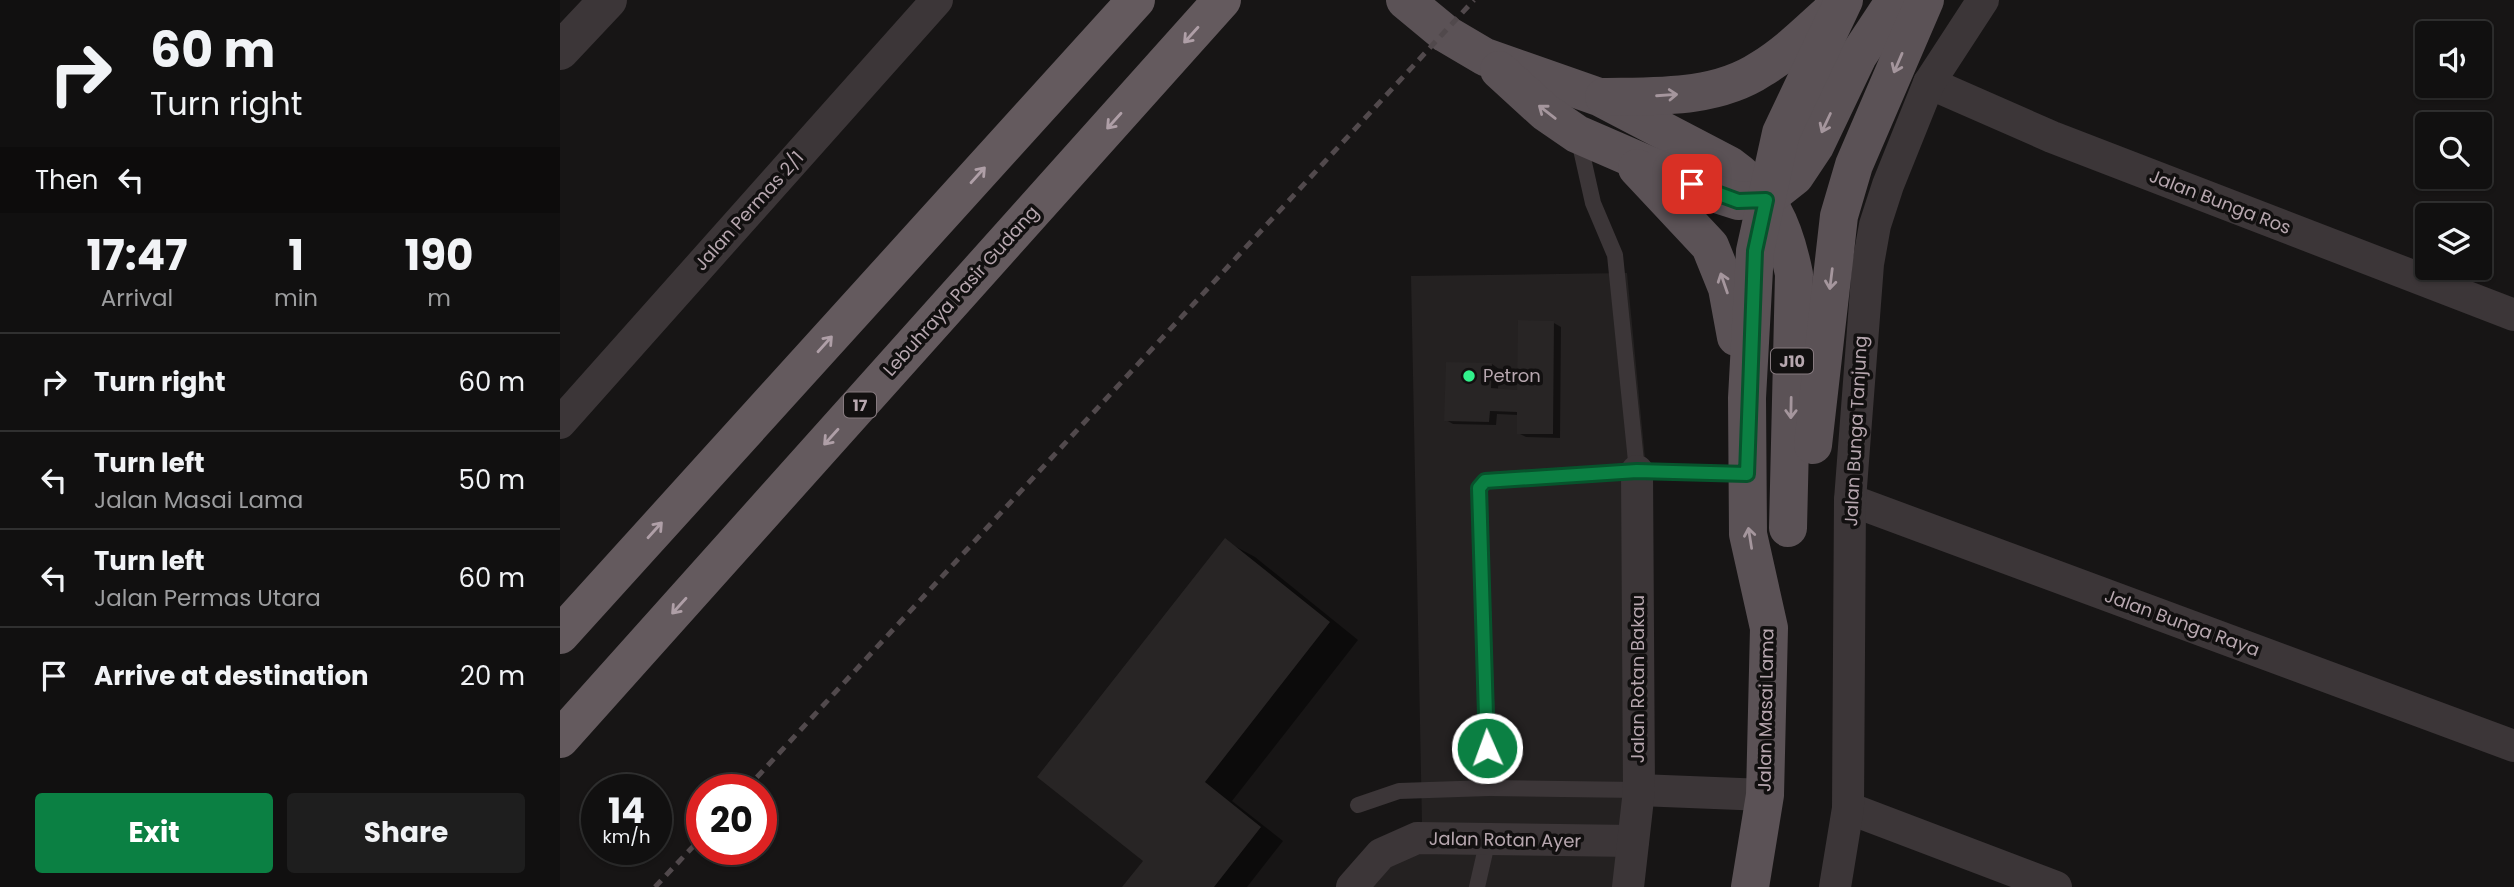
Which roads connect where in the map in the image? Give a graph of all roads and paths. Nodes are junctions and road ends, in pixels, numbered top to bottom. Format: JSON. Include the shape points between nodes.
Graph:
{"nodes":[{"id":1,"x":608,"y":0,"type":"edge"},
{"id":2,"x":937,"y":0,"type":"edge"},
{"id":3,"x":1136,"y":0,"type":"edge"},
{"id":4,"x":1222,"y":0,"type":"edge"},
{"id":5,"x":1405,"y":0,"type":"edge"},
{"id":6,"x":1895,"y":0,"type":"edge"},
{"id":7,"x":1925,"y":0,"type":"edge"},
{"id":8,"x":1983,"y":0,"type":"edge"},
{"id":9,"x":1844,"y":1,"type":"edge"},
{"id":10,"x":560,"y":51,"type":"edge"},
{"id":11,"x":1485,"y":57,"type":"junction"},
{"id":12,"x":1929,"y":83,"type":"junction"},
{"id":13,"x":1599,"y":97,"type":"junction"},
{"id":14,"x":1577,"y":134,"type":"junction"},
{"id":15,"x":1626,"y":156,"type":"junction"},
{"id":16,"x":1766,"y":200,"type":"junction"},
{"id":17,"x":2514,"y":315,"type":"edge"},
{"id":18,"x":1747,"y":398,"type":"junction"},
{"id":19,"x":560,"y":422,"type":"edge"},
{"id":20,"x":1637,"y":471,"type":"junction"},
{"id":21,"x":1747,"y":474,"type":"junction"},
{"id":22,"x":1850,"y":500,"type":"junction"},
{"id":23,"x":1788,"y":528,"type":"junction"},
{"id":24,"x":1769,"y":628,"type":"junction"},
{"id":25,"x":560,"y":635,"type":"edge"},
{"id":26,"x":560,"y":739,"type":"edge"},
{"id":27,"x":2514,"y":746,"type":"edge"},
{"id":28,"x":1489,"y":788,"type":"junction"},
{"id":29,"x":1639,"y":790,"type":"junction"},
{"id":30,"x":1765,"y":795,"type":"junction"},
{"id":31,"x":1358,"y":805,"type":"dead end"},
{"id":32,"x":1848,"y":808,"type":"junction"},
{"id":33,"x":1488,"y":839,"type":"junction"},
{"id":34,"x":1633,"y":841,"type":"junction"},
{"id":35,"x":1352,"y":887,"type":"edge"},
{"id":36,"x":1478,"y":887,"type":"edge"},
{"id":37,"x":1628,"y":887,"type":"edge"},
{"id":38,"x":1751,"y":887,"type":"edge"},
{"id":39,"x":1835,"y":887,"type":"edge"},
{"id":40,"x":2056,"y":887,"type":"edge"}],
"edges":[{"from":1,"to":10,"type":"street"},
{"from":2,"to":19,"type":"street","name":"Jalan Permas 2/1"},
{"from":25,"to":3,"type":"highway","one_way":true},
{"from":4,"to":26,"type":"highway","name":"Lebuhraya Pasir Gudang","number":"17","one_way":true},
{"from":5,"to":11,"type":"main road","via":[[1446,34]]},
{"from":6,"to":16,"type":"main road","one_way":true,"via":[[1858,55],[1815,146],[1795,176]]},
{"from":7,"to":23,"type":"main road","one_way":true,"via":[[1854,165],[1839,216],[1812,452]]},
{"from":8,"to":12,"type":"street","name":"Jalan Bunga Tanjung"},
{"from":13,"to":9,"type":"main road","one_way":true,"via":[[1672,96],[1718,87],[1760,70]]},
{"from":9,"to":16,"type":"main road","name":"Jalan Masai Lama","number":"J10","via":[[1781,133]]},
{"from":11,"to":13,"type":"main road"},
{"from":14,"to":11,"type":"main road","one_way":true,"via":[[1545,112]]},
{"from":12,"to":17,"type":"street","name":"Jalan Bunga Ros","via":[[2052,137]]},
{"from":12,"to":22,"type":"street","name":"Jalan Bunga Tanjung","via":[[1875,225]]},
{"from":13,"to":16,"type":"main road","via":[[1729,165]]},
{"from":14,"to":15,"type":"main road"},
{"from":14,"to":20,"type":"lane","via":[[1593,203],[1615,255]]},
{"from":15,"to":16,"type":"main road","via":[[1738,201]]},
{"from":18,"to":15,"type":"main road","one_way":true,"via":[[1727,288],[1710,246]]},
{"from":16,"to":18,"type":"main road","name":"Jalan Masai Lama","number":"J10","via":[[1755,251]]},
{"from":16,"to":23,"type":"main road","number":"J10","one_way":true,"via":[[1786,233],[1794,274]]},
{"from":18,"to":21,"type":"main road","name":"Jalan Masai Lama","number":"J10"},
{"from":20,"to":21,"type":"lane"},
{"from":20,"to":28,"type":"lane","via":[[1491,480],[1479,488]]},
{"from":20,"to":29,"type":"street","name":"Jalan Rotan Bakau"},
{"from":24,"to":21,"type":"main road","name":"Jalan Masai Lama","number":"J10","one_way":true,"via":[[1748,534]]},
{"from":22,"to":27,"type":"street","name":"Jalan Bunga Raya"},
{"from":22,"to":32,"type":"street","name":"Jalan Bunga Tanjung"},
{"from":23,"to":24,"type":"main road"},
{"from":24,"to":30,"type":"main road","name":"Jalan Masai Lama","number":"J10"},
{"from":28,"to":29,"type":"lane"},
{"from":28,"to":31,"type":"lane","via":[[1399,791]]},
{"from":29,"to":30,"type":"street"},
{"from":29,"to":34,"type":"street","name":"Jalan Rotan Bakau"},
{"from":30,"to":38,"type":"main road","name":"Jalan Masai Lama","number":"J10"},
{"from":32,"to":39,"type":"street","name":"Jalan Bunga Tanjung"},
{"from":32,"to":40,"type":"street"},
{"from":33,"to":34,"type":"street","name":"Jalan Rotan Ayer"},
{"from":33,"to":35,"type":"street","name":"Jalan Rotan Ayer","via":[[1417,838],[1381,854]]},
{"from":33,"to":36,"type":"lane"},
{"from":34,"to":37,"type":"street","name":"Jalan Rotan Bakau"}]}
